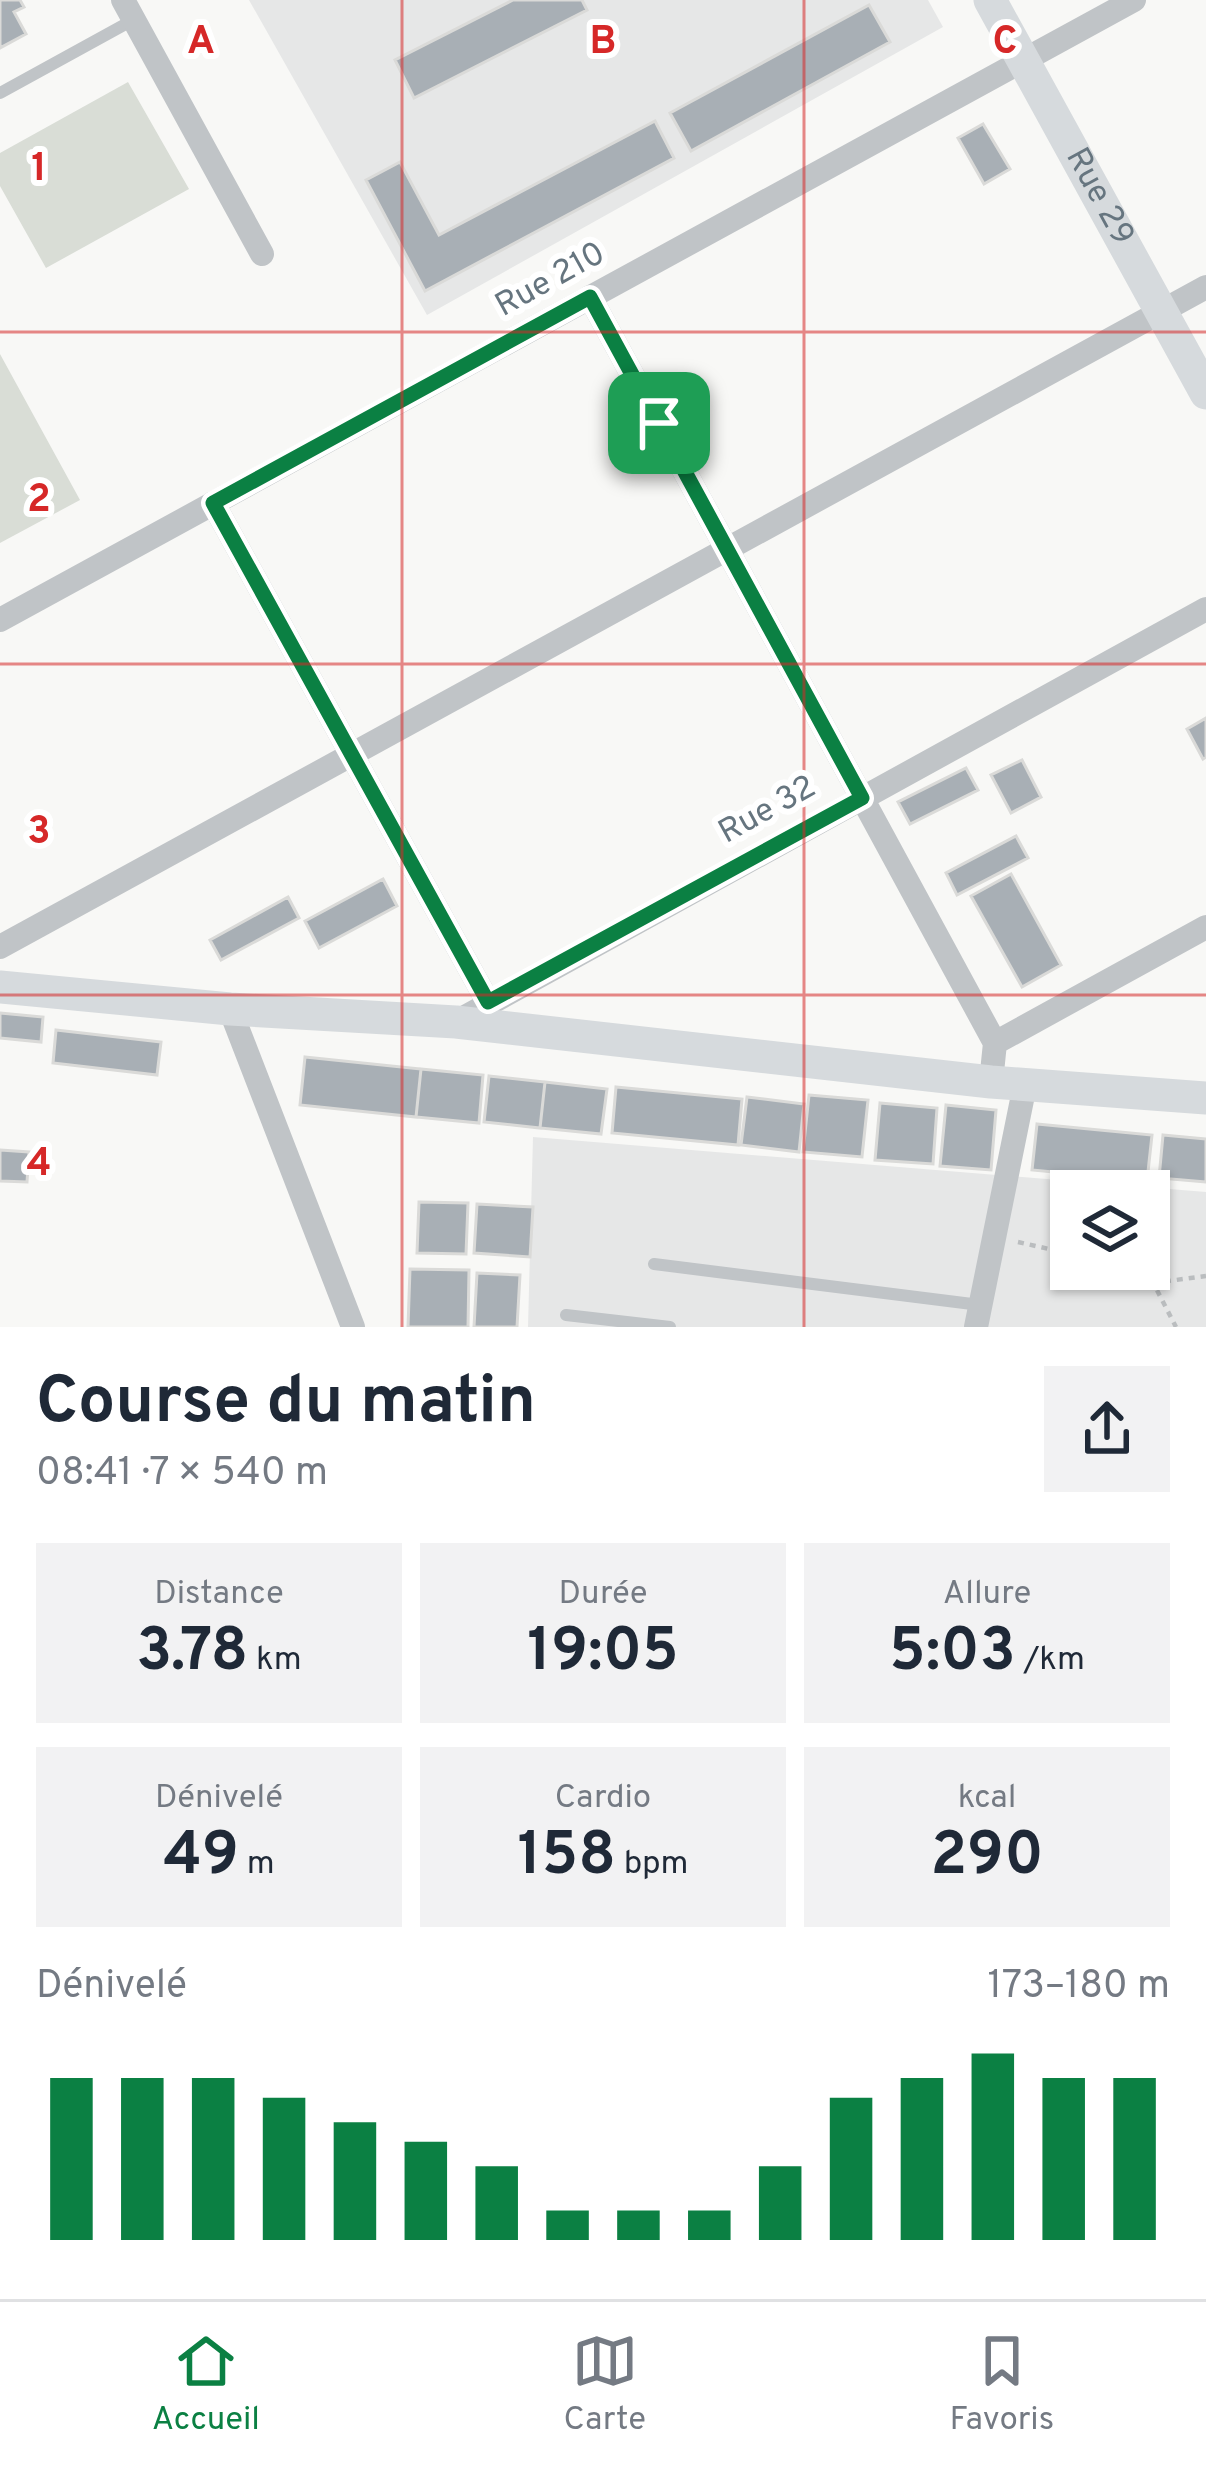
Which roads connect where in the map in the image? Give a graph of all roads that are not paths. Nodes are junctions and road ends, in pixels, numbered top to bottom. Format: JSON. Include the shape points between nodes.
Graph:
{"nodes":[{"id":1,"x":990,"y":0,"type":"edge"},
{"id":2,"x":1134,"y":0,"type":"edge"},
{"id":3,"x":128,"y":10,"type":"edge"},
{"id":4,"x":1023,"y":61,"type":"junction"},
{"id":5,"x":0,"y":93,"type":"edge"},
{"id":6,"x":262,"y":254,"type":"dead end"},
{"id":7,"x":1206,"y":287,"type":"edge"},
{"id":8,"x":590,"y":297,"type":"junction"},
{"id":9,"x":1161,"y":312,"type":"junction"},
{"id":10,"x":1206,"y":393,"type":"edge"},
{"id":11,"x":213,"y":503,"type":"junction"},
{"id":12,"x":727,"y":550,"type":"junction"},
{"id":13,"x":1206,"y":609,"type":"edge"},
{"id":14,"x":0,"y":620,"type":"edge"},
{"id":15,"x":351,"y":754,"type":"junction"},
{"id":16,"x":862,"y":798,"type":"junction"},
{"id":17,"x":1206,"y":926,"type":"edge"},
{"id":18,"x":0,"y":947,"type":"edge"},
{"id":19,"x":0,"y":987,"type":"edge"},
{"id":20,"x":488,"y":1002,"type":"junction"},
{"id":21,"x":230,"y":1009,"type":"junction"},
{"id":22,"x":456,"y":1022,"type":"junction"},
{"id":23,"x":995,"y":1043,"type":"junction"},
{"id":24,"x":1008,"y":1083,"type":"junction"},
{"id":25,"x":1206,"y":1098,"type":"edge"},
{"id":26,"x":654,"y":1264,"type":"dead end"},
{"id":27,"x":566,"y":1315,"type":"dead end"},
{"id":28,"x":978,"y":1316,"type":"edge"},
{"id":29,"x":353,"y":1327,"type":"edge"},
{"id":30,"x":670,"y":1327,"type":"edge"}],
"edges":[{"from":1,"to":4,"type":"main road","name":"Rue 29"},
{"from":2,"to":4,"type":"street","name":"Rue 210"},
{"from":3,"to":5,"type":"lane"},
{"from":3,"to":6,"type":"street"},
{"from":4,"to":8,"type":"street","name":"Rue 210"},
{"from":4,"to":9,"type":"main road","name":"Rue 29"},
{"from":7,"to":9,"type":"street"},
{"from":8,"to":11,"type":"street","name":"Rue 210"},
{"from":8,"to":12,"type":"street"},
{"from":9,"to":10,"type":"main road","name":"Rue 29"},
{"from":9,"to":12,"type":"street"},
{"from":11,"to":14,"type":"street","name":"Rue 210"},
{"from":11,"to":15,"type":"street"},
{"from":12,"to":15,"type":"street"},
{"from":12,"to":16,"type":"street"},
{"from":13,"to":16,"type":"street","name":"Rue 32"},
{"from":15,"to":18,"type":"street"},
{"from":15,"to":20,"type":"street"},
{"from":16,"to":20,"type":"street","name":"Rue 32"},
{"from":16,"to":23,"type":"street"},
{"from":17,"to":23,"type":"street"},
{"from":19,"to":21,"type":"main road"},
{"from":20,"to":22,"type":"street","name":"Rue 32"},
{"from":21,"to":22,"type":"main road"},
{"from":21,"to":29,"type":"street"},
{"from":22,"to":24,"type":"main road"},
{"from":23,"to":24,"type":"street"},
{"from":24,"to":25,"type":"main road"},
{"from":24,"to":28,"type":"street"},
{"from":26,"to":28,"type":"lane"},
{"from":27,"to":30,"type":"lane"}]}
